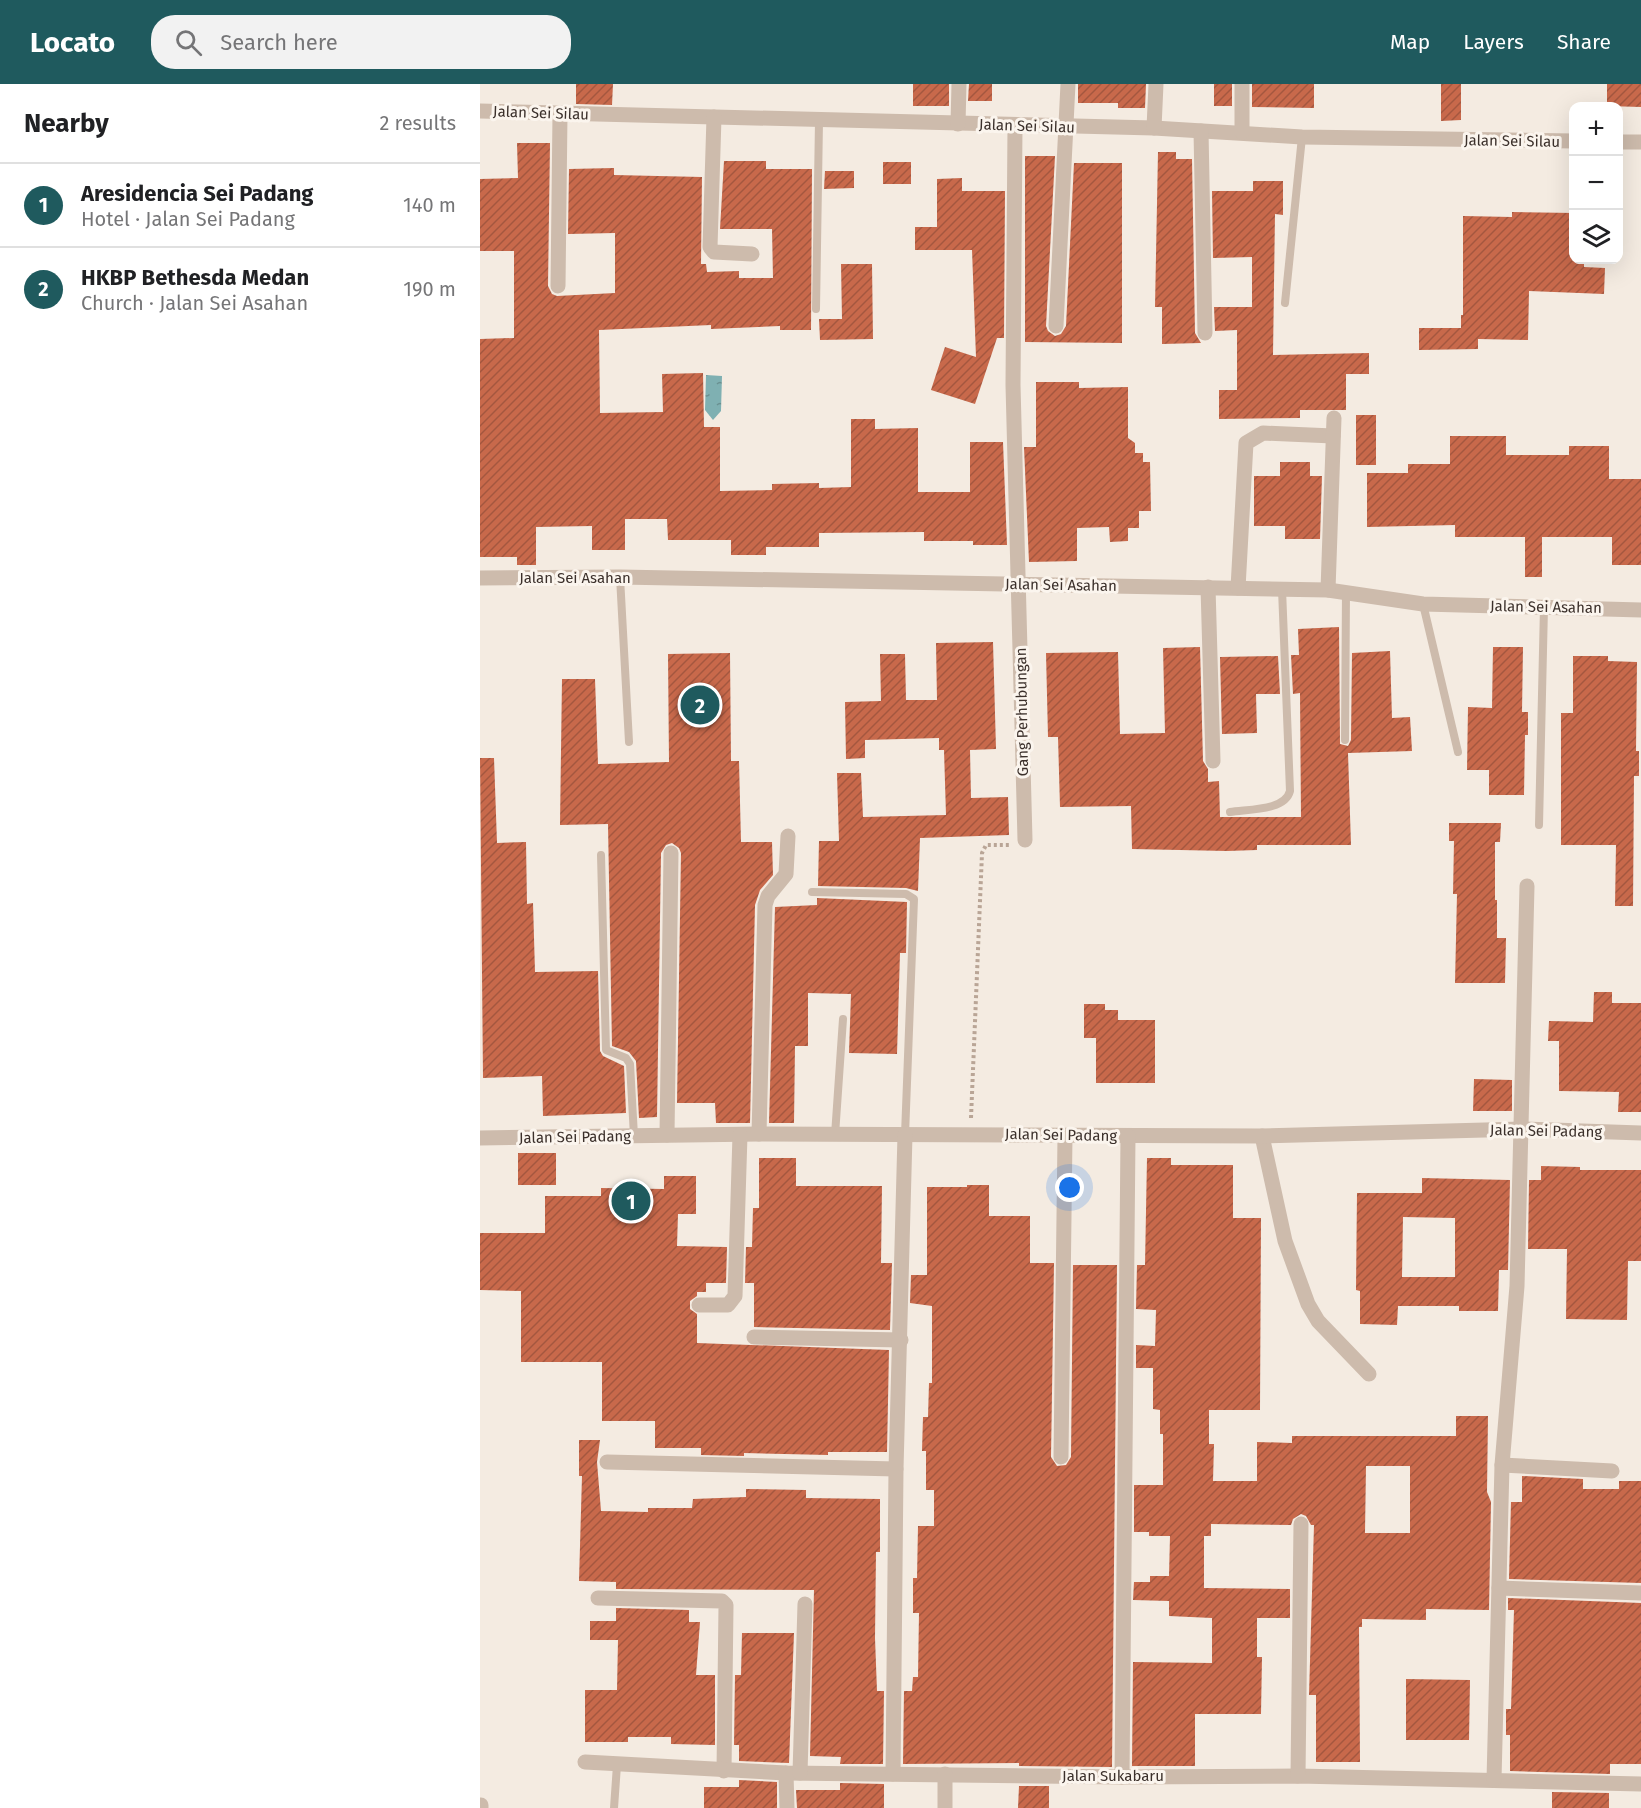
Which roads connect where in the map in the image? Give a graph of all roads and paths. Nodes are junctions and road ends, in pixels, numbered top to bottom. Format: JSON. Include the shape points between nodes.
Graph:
{"nodes":[{"id":1,"x":959,"y":84,"type":"edge"},
{"id":2,"x":1068,"y":84,"type":"edge"},
{"id":3,"x":1156,"y":84,"type":"edge"},
{"id":4,"x":1242,"y":84,"type":"edge"},
{"id":5,"x":480,"y":111,"type":"edge"},
{"id":6,"x":560,"y":114,"type":"junction"},
{"id":7,"x":714,"y":117,"type":"junction"},
{"id":8,"x":819,"y":120,"type":"junction"},
{"id":9,"x":958,"y":124,"type":"junction"},
{"id":10,"x":1015,"y":126,"type":"junction"},
{"id":11,"x":1067,"y":128,"type":"junction"},
{"id":12,"x":1154,"y":128,"type":"junction"},
{"id":13,"x":1201,"y":130,"type":"junction"},
{"id":14,"x":1242,"y":132,"type":"junction"},
{"id":15,"x":1302,"y":137,"type":"junction"},
{"id":16,"x":1569,"y":141,"type":"edge"},
{"id":17,"x":1623,"y":142,"type":"edge"},
{"id":18,"x":1641,"y":142,"type":"edge"},
{"id":19,"x":752,"y":254,"type":"dead end"},
{"id":20,"x":558,"y":286,"type":"dead end"},
{"id":21,"x":1285,"y":303,"type":"dead end"},
{"id":22,"x":816,"y":309,"type":"dead end"},
{"id":23,"x":1056,"y":326,"type":"dead end"},
{"id":24,"x":1205,"y":333,"type":"dead end"},
{"id":25,"x":1334,"y":418,"type":"dead end"},
{"id":26,"x":1333,"y":436,"type":"junction"},
{"id":27,"x":620,"y":577,"type":"junction"},
{"id":28,"x":480,"y":578,"type":"edge"},
{"id":29,"x":1018,"y":584,"type":"junction"},
{"id":30,"x":1208,"y":587,"type":"junction"},
{"id":31,"x":1238,"y":588,"type":"junction"},
{"id":32,"x":1282,"y":590,"type":"junction"},
{"id":33,"x":1329,"y":590,"type":"junction"},
{"id":34,"x":1346,"y":591,"type":"junction"},
{"id":35,"x":1423,"y":604,"type":"junction"},
{"id":36,"x":1544,"y":608,"type":"junction"},
{"id":37,"x":1641,"y":610,"type":"edge"},
{"id":38,"x":1345,"y":740,"type":"dead end"},
{"id":39,"x":629,"y":742,"type":"dead end"},
{"id":40,"x":1458,"y":752,"type":"dead end"},
{"id":41,"x":1213,"y":761,"type":"dead end"},
{"id":42,"x":1230,"y":812,"type":"dead end"},
{"id":43,"x":1539,"y":825,"type":"dead end"},
{"id":44,"x":788,"y":836,"type":"dead end"},
{"id":45,"x":1025,"y":840,"type":"joint"},
{"id":46,"x":671,"y":853,"type":"dead end"},
{"id":47,"x":601,"y":855,"type":"dead end"},
{"id":48,"x":1527,"y":886,"type":"dead end"},
{"id":49,"x":812,"y":892,"type":"dead end"},
{"id":50,"x":843,"y":1019,"type":"dead end"},
{"id":51,"x":1522,"y":1129,"type":"junction"},
{"id":52,"x":1641,"y":1133,"type":"edge"},
{"id":53,"x":759,"y":1134,"type":"junction"},
{"id":54,"x":970,"y":1134,"type":"junction"},
{"id":55,"x":667,"y":1135,"type":"junction"},
{"id":56,"x":740,"y":1135,"type":"junction"},
{"id":57,"x":835,"y":1135,"type":"junction"},
{"id":58,"x":905,"y":1135,"type":"junction"},
{"id":59,"x":633,"y":1136,"type":"junction"},
{"id":60,"x":1065,"y":1136,"type":"junction"},
{"id":61,"x":1128,"y":1136,"type":"junction"},
{"id":62,"x":1262,"y":1136,"type":"junction"},
{"id":63,"x":480,"y":1138,"type":"edge"},
{"id":64,"x":699,"y":1305,"type":"dead end"},
{"id":65,"x":754,"y":1337,"type":"dead end"},
{"id":66,"x":901,"y":1340,"type":"junction"},
{"id":67,"x":1369,"y":1374,"type":"dead end"},
{"id":68,"x":1061,"y":1457,"type":"dead end"},
{"id":69,"x":608,"y":1462,"type":"dead end"},
{"id":70,"x":1502,"y":1465,"type":"junction"},
{"id":71,"x":896,"y":1469,"type":"junction"},
{"id":72,"x":1612,"y":1471,"type":"dead end"},
{"id":73,"x":1301,"y":1524,"type":"dead end"},
{"id":74,"x":1499,"y":1588,"type":"junction"},
{"id":75,"x":1641,"y":1593,"type":"edge"},
{"id":76,"x":598,"y":1598,"type":"dead end"},
{"id":77,"x":805,"y":1604,"type":"dead end"},
{"id":78,"x":585,"y":1762,"type":"dead end"},
{"id":79,"x":617,"y":1765,"type":"junction"},
{"id":80,"x":723,"y":1771,"type":"junction"},
{"id":81,"x":793,"y":1773,"type":"junction"},
{"id":82,"x":893,"y":1774,"type":"junction"},
{"id":83,"x":945,"y":1774,"type":"junction"},
{"id":84,"x":1298,"y":1776,"type":"junction"},
{"id":85,"x":1122,"y":1777,"type":"junction"},
{"id":86,"x":1494,"y":1779,"type":"junction"},
{"id":87,"x":1641,"y":1784,"type":"edge"},
{"id":88,"x":614,"y":1808,"type":"edge"},
{"id":89,"x":787,"y":1808,"type":"edge"},
{"id":90,"x":945,"y":1808,"type":"edge"}],
"edges":[{"from":1,"to":9,"type":"street"},
{"from":2,"to":11,"type":"street"},
{"from":3,"to":12,"type":"street"},
{"from":4,"to":14,"type":"street"},
{"from":5,"to":6,"type":"street","name":"Jalan Sei Silau"},
{"from":6,"to":7,"type":"street","name":"Jalan Sei Silau"},
{"from":6,"to":20,"type":"street"},
{"from":7,"to":8,"type":"street","name":"Jalan Sei Silau"},
{"from":7,"to":19,"type":"street","via":[[710,247],[714,252]]},
{"from":8,"to":9,"type":"street","name":"Jalan Sei Silau"},
{"from":8,"to":22,"type":"lane"},
{"from":9,"to":10,"type":"street","name":"Jalan Sei Silau"},
{"from":10,"to":11,"type":"street","name":"Jalan Sei Silau"},
{"from":10,"to":29,"type":"street","name":"Gang Perhubungan","via":[[1013,385]]},
{"from":11,"to":12,"type":"street","name":"Jalan Sei Silau"},
{"from":11,"to":23,"type":"street"},
{"from":12,"to":13,"type":"street","name":"Jalan Sei Silau"},
{"from":13,"to":14,"type":"street","name":"Jalan Sei Silau"},
{"from":13,"to":24,"type":"street"},
{"from":14,"to":15,"type":"street","name":"Jalan Sei Silau"},
{"from":15,"to":16,"type":"street","name":"Jalan Sei Silau"},
{"from":15,"to":21,"type":"lane"},
{"from":17,"to":18,"type":"street"},
{"from":25,"to":26,"type":"street"},
{"from":26,"to":31,"type":"street","via":[[1263,433],[1246,443]]},
{"from":26,"to":33,"type":"street"},
{"from":27,"to":28,"type":"street","name":"Jalan Sei Asahan"},
{"from":27,"to":29,"type":"street","name":"Jalan Sei Asahan"},
{"from":27,"to":39,"type":"lane"},
{"from":29,"to":30,"type":"street","name":"Jalan Sei Asahan"},
{"from":29,"to":45,"type":"street","name":"Gang Perhubungan"},
{"from":30,"to":31,"type":"street","name":"Jalan Sei Asahan"},
{"from":30,"to":41,"type":"street"},
{"from":31,"to":32,"type":"street","name":"Jalan Sei Asahan"},
{"from":32,"to":33,"type":"street","name":"Jalan Sei Asahan"},
{"from":32,"to":42,"type":"lane","via":[[1290,791],[1281,804]]},
{"from":33,"to":34,"type":"street","name":"Jalan Sei Asahan"},
{"from":34,"to":35,"type":"street","name":"Jalan Sei Asahan"},
{"from":34,"to":38,"type":"lane"},
{"from":35,"to":36,"type":"street","name":"Jalan Sei Asahan"},
{"from":35,"to":40,"type":"lane"},
{"from":36,"to":37,"type":"street","name":"Jalan Sei Asahan"},
{"from":36,"to":43,"type":"lane"},
{"from":44,"to":53,"type":"street","via":[[786,874],[765,904]]},
{"from":45,"to":54,"type":"path","via":[[1020,845],[986,845],[982,853]]},
{"from":46,"to":55,"type":"street"},
{"from":47,"to":59,"type":"lane","via":[[606,1050],[626,1058],[630,1064]]},
{"from":48,"to":51,"type":"street"},
{"from":49,"to":58,"type":"lane","via":[[906,894],[914,899]]},
{"from":50,"to":57,"type":"lane"},
{"from":51,"to":52,"type":"street","name":"Jalan Sei Padang"},
{"from":51,"to":62,"type":"street","name":"Jalan Sei Padang"},
{"from":51,"to":70,"type":"street","via":[[1517,1286]]},
{"from":53,"to":56,"type":"street","name":"Jalan Sei Padang"},
{"from":53,"to":57,"type":"street","name":"Jalan Sei Padang"},
{"from":54,"to":58,"type":"street","name":"Jalan Sei Padang"},
{"from":54,"to":60,"type":"street","name":"Jalan Sei Padang"},
{"from":55,"to":56,"type":"street","name":"Jalan Sei Padang"},
{"from":55,"to":59,"type":"street","name":"Jalan Sei Padang"},
{"from":56,"to":64,"type":"street","via":[[735,1296],[728,1305]]},
{"from":57,"to":58,"type":"street","name":"Jalan Sei Padang"},
{"from":58,"to":66,"type":"street"},
{"from":59,"to":63,"type":"street","name":"Jalan Sei Padang"},
{"from":60,"to":61,"type":"street","name":"Jalan Sei Padang"},
{"from":60,"to":68,"type":"street"},
{"from":61,"to":62,"type":"street","name":"Jalan Sei Padang"},
{"from":61,"to":85,"type":"street"},
{"from":62,"to":67,"type":"street","via":[[1285,1241],[1308,1304],[1318,1321]]},
{"from":65,"to":66,"type":"street"},
{"from":66,"to":71,"type":"street"},
{"from":69,"to":71,"type":"street"},
{"from":70,"to":72,"type":"street"},
{"from":70,"to":74,"type":"street"},
{"from":71,"to":82,"type":"street"},
{"from":73,"to":84,"type":"street"},
{"from":74,"to":75,"type":"street"},
{"from":74,"to":86,"type":"street"},
{"from":76,"to":80,"type":"street","via":[[722,1601],[726,1605]]},
{"from":77,"to":81,"type":"street"},
{"from":78,"to":79,"type":"street","name":"Jalan Sukabaru"},
{"from":79,"to":80,"type":"street","name":"Jalan Sukabaru"},
{"from":79,"to":88,"type":"lane"},
{"from":80,"to":81,"type":"street","name":"Jalan Sukabaru"},
{"from":81,"to":82,"type":"street","name":"Jalan Sukabaru"},
{"from":81,"to":89,"type":"street"},
{"from":82,"to":83,"type":"street","name":"Jalan Sukabaru"},
{"from":83,"to":85,"type":"street","name":"Jalan Sukabaru"},
{"from":83,"to":90,"type":"street"},
{"from":84,"to":85,"type":"street","name":"Jalan Sukabaru"},
{"from":84,"to":86,"type":"street","name":"Jalan Sukabaru"},
{"from":86,"to":87,"type":"street","name":"Jalan Sukabaru"}]}
